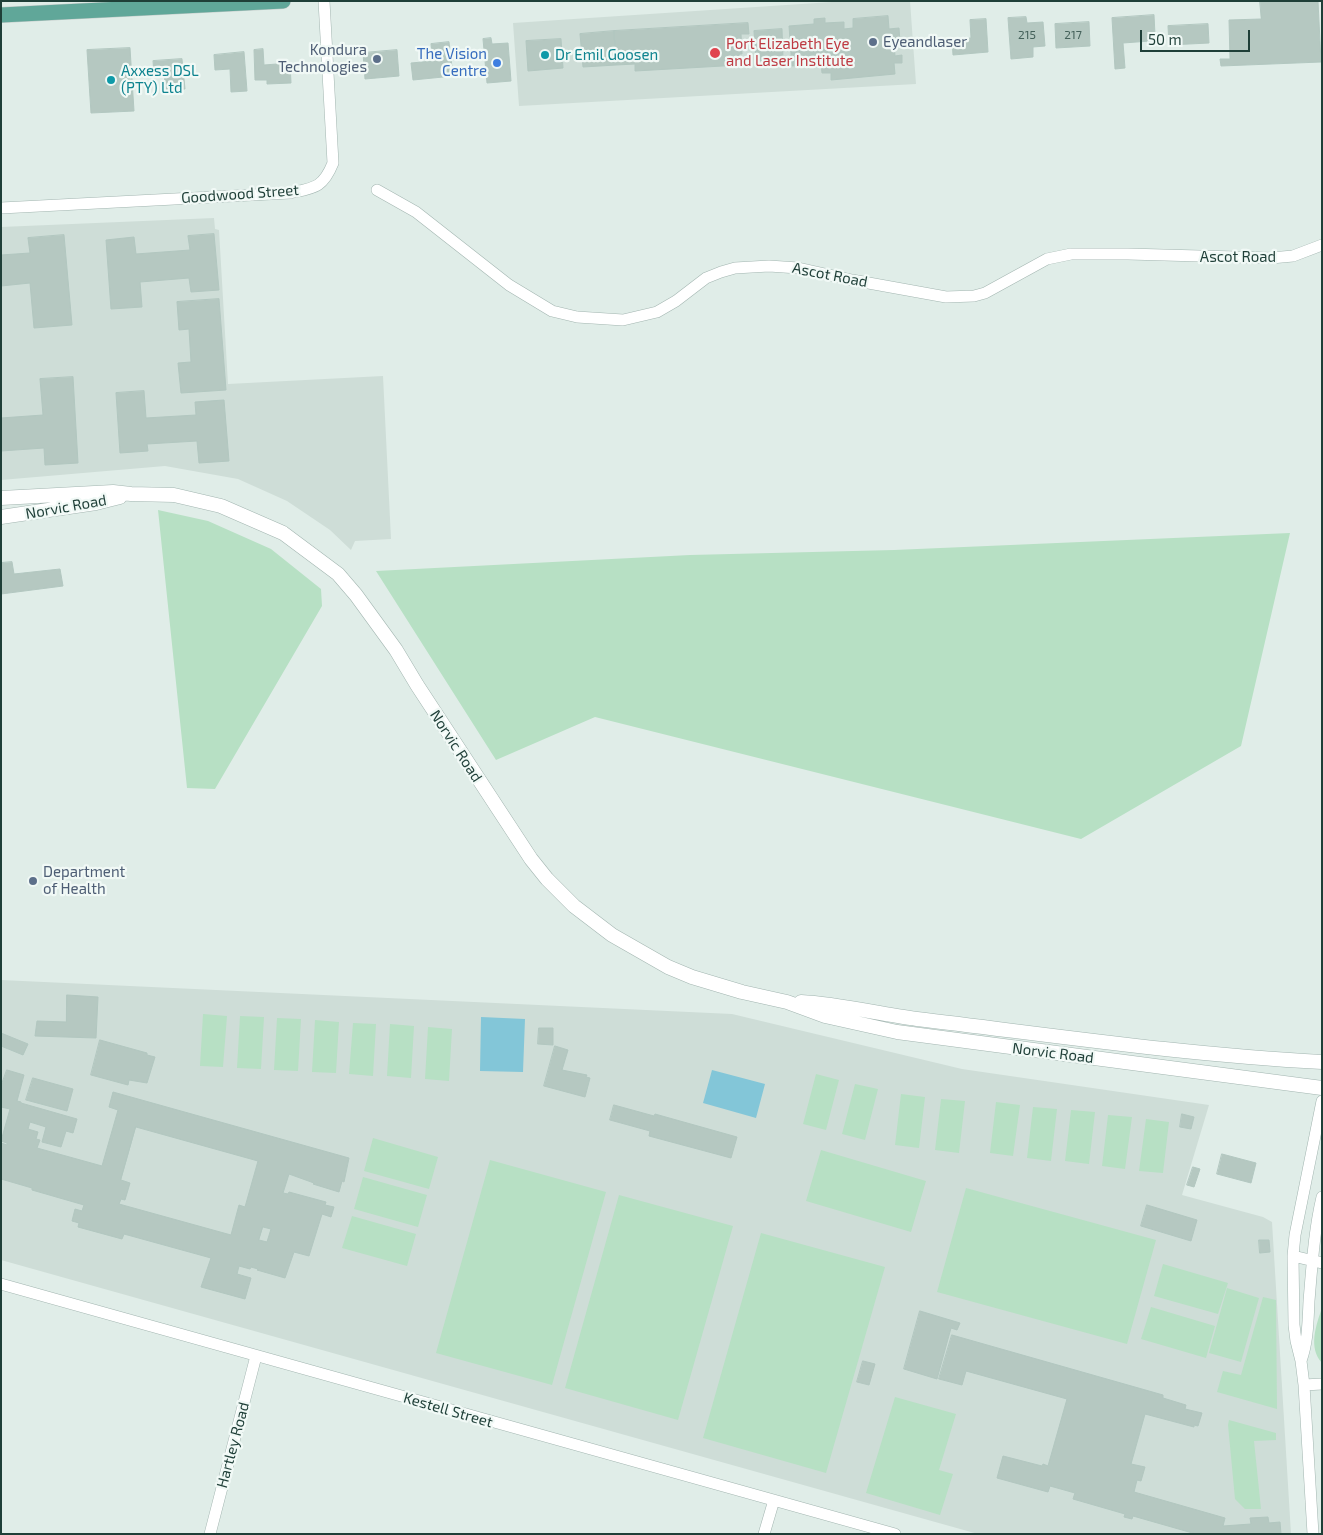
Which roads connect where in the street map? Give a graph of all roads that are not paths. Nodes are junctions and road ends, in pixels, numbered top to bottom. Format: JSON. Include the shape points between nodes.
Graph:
{"nodes":[{"id":1,"x":283,"y":1,"type":"edge"},
{"id":2,"x":324,"y":1,"type":"edge"},
{"id":3,"x":1,"y":15,"type":"edge"},
{"id":4,"x":377,"y":190,"type":"dead end"},
{"id":5,"x":1,"y":208,"type":"edge"},
{"id":6,"x":1322,"y":245,"type":"edge"},
{"id":7,"x":131,"y":494,"type":"junction"},
{"id":8,"x":1,"y":498,"type":"edge"},
{"id":9,"x":1,"y":518,"type":"edge"},
{"id":10,"x":787,"y":1002,"type":"junction"},
{"id":11,"x":1322,"y":1062,"type":"edge"},
{"id":12,"x":1322,"y":1088,"type":"edge"},
{"id":13,"x":1322,"y":1101,"type":"edge"},
{"id":14,"x":1322,"y":1197,"type":"edge"},
{"id":15,"x":1292,"y":1256,"type":"junction"},
{"id":16,"x":1317,"y":1262,"type":"edge"},
{"id":17,"x":1,"y":1284,"type":"edge"},
{"id":18,"x":256,"y":1356,"type":"junction"},
{"id":19,"x":1302,"y":1361,"type":"junction"},
{"id":20,"x":1322,"y":1384,"type":"edge"},
{"id":21,"x":1304,"y":1385,"type":"junction"},
{"id":22,"x":774,"y":1500,"type":"junction"},
{"id":23,"x":210,"y":1534,"type":"edge"},
{"id":24,"x":764,"y":1534,"type":"edge"},
{"id":25,"x":895,"y":1534,"type":"edge"},
{"id":26,"x":1313,"y":1534,"type":"edge"}],
"edges":[{"from":1,"to":3,"type":"main road"},
{"from":2,"to":5,"type":"street","name":"Goodwood Street","via":[[333,164],[322,183],[290,193]]},
{"from":4,"to":6,"type":"street","name":"Ascot Road","via":[[416,212],[509,285],[552,311],[601,320],[623,320],[657,312],[676,302],[706,278],[735,268],[798,268],[959,297],[986,292],[1048,259],[1071,254],[1271,258],[1293,256]]},
{"from":7,"to":8,"type":"street","name":"Norvic Road","via":[[94,492]]},
{"from":7,"to":9,"type":"street","name":"Norvic Road"},
{"from":7,"to":10,"type":"street","name":"Norvic Road","via":[[174,496],[221,506],[283,533],[338,574],[396,650],[531,859],[574,906],[612,935],[668,967],[742,992]]},
{"from":10,"to":11,"type":"street","name":"Norvic Road","via":[[1176,1051]]},
{"from":10,"to":12,"type":"street","name":"Norvic Road","via":[[825,1016],[897,1032]]},
{"from":13,"to":15,"type":"street"},
{"from":14,"to":16,"type":"street","via":[[1318,1216]]},
{"from":15,"to":16,"type":"street"},
{"from":15,"to":19,"type":"street","via":[[1294,1325]]},
{"from":16,"to":19,"type":"street"},
{"from":17,"to":18,"type":"street","name":"Kestell Street"},
{"from":18,"to":22,"type":"street","name":"Kestell Street"},
{"from":18,"to":23,"type":"street","name":"Hartley Road"},
{"from":19,"to":21,"type":"street"},
{"from":20,"to":21,"type":"street"},
{"from":21,"to":26,"type":"street"},
{"from":22,"to":24,"type":"street"},
{"from":22,"to":25,"type":"street","name":"Kestell Street"}]}
